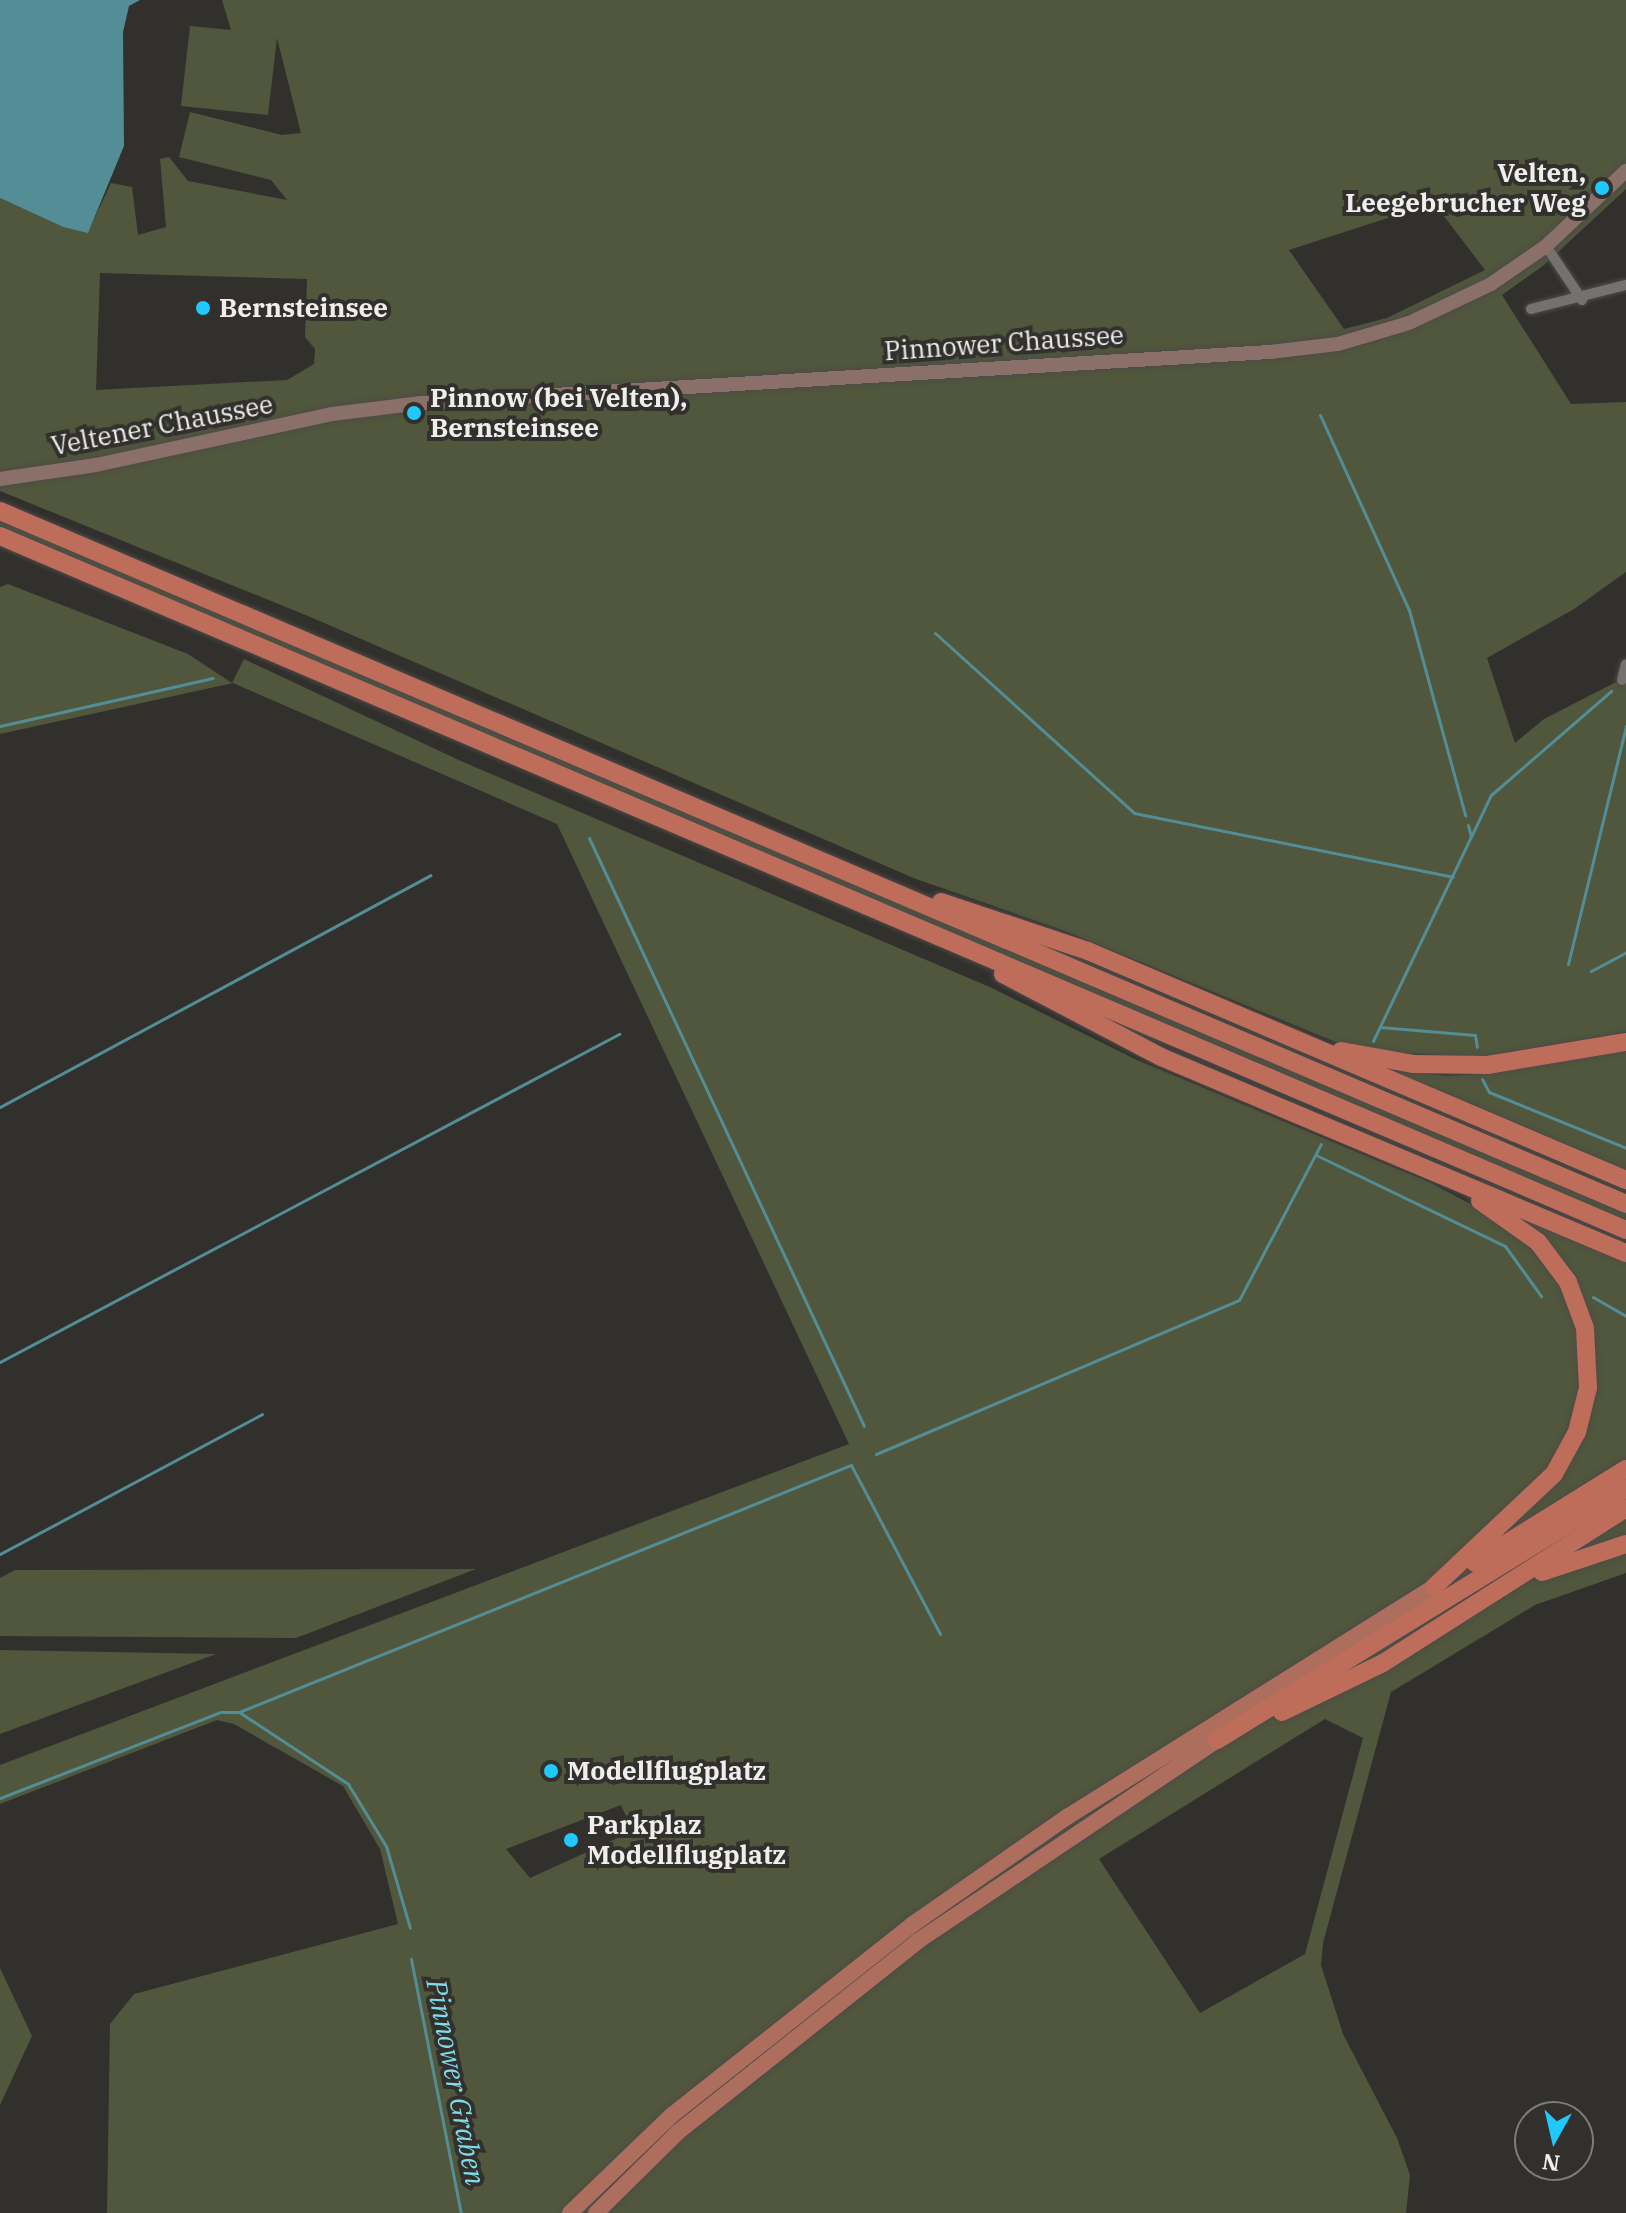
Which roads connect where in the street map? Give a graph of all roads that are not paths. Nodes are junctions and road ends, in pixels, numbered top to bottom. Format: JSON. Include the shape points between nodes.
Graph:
{"nodes":[{"id":1,"x":1626,"y":171,"type":"edge"},
{"id":2,"x":1546,"y":246,"type":"junction"},
{"id":3,"x":1626,"y":285,"type":"edge"},
{"id":4,"x":1582,"y":300,"type":"junction"},
{"id":5,"x":1531,"y":309,"type":"dead end"},
{"id":6,"x":332,"y":414,"type":"joint"},
{"id":7,"x":0,"y":479,"type":"edge"},
{"id":8,"x":0,"y":511,"type":"edge"},
{"id":9,"x":0,"y":536,"type":"edge"},
{"id":10,"x":1626,"y":664,"type":"edge"},
{"id":11,"x":1622,"y":680,"type":"dead end"},
{"id":12,"x":862,"y":880,"type":"junction"},
{"id":13,"x":950,"y":941,"type":"junction"},
{"id":14,"x":1218,"y":1007,"type":"junction"},
{"id":15,"x":1626,"y":1042,"type":"edge"},
{"id":16,"x":1367,"y":1145,"type":"junction"},
{"id":17,"x":1626,"y":1180,"type":"edge"},
{"id":18,"x":1626,"y":1204,"type":"edge"},
{"id":19,"x":1626,"y":1230,"type":"edge"},
{"id":20,"x":1626,"y":1253,"type":"edge"},
{"id":21,"x":1626,"y":1469,"type":"edge"},
{"id":22,"x":1626,"y":1488,"type":"edge"},
{"id":23,"x":1626,"y":1508,"type":"edge"},
{"id":24,"x":1626,"y":1544,"type":"edge"},
{"id":25,"x":1434,"y":1587,"type":"junction"},
{"id":26,"x":1485,"y":1598,"type":"junction"},
{"id":27,"x":1217,"y":1740,"type":"junction"},
{"id":28,"x":570,"y":2213,"type":"edge"},
{"id":29,"x":596,"y":2213,"type":"edge"}],
"edges":[{"from":1,"to":2,"type":"main road","name":"Pinnower Chaussee"},
{"from":2,"to":4,"type":"street"},
{"from":2,"to":6,"type":"main road","name":"Pinnower Chaussee","via":[[1499,279],[1428,316],[1359,339],[1307,348],[488,398]]},
{"from":3,"to":4,"type":"street"},
{"from":4,"to":5,"type":"street"},
{"from":6,"to":7,"type":"main road","name":"Veltener Chaussee"},
{"from":8,"to":12,"type":"highway"},
{"from":9,"to":13,"type":"highway"},
{"from":10,"to":11,"type":"street"},
{"from":12,"to":14,"type":"highway","via":[[1053,938]]},
{"from":12,"to":18,"type":"highway"},
{"from":13,"to":16,"type":"highway","via":[[1103,1030]]},
{"from":13,"to":19,"type":"highway"},
{"from":14,"to":15,"type":"highway","via":[[1340,1051],[1413,1064],[1497,1064]]},
{"from":14,"to":17,"type":"highway"},
{"from":16,"to":20,"type":"highway"},
{"from":16,"to":25,"type":"highway","via":[[1491,1207],[1528,1233],[1568,1282],[1589,1346],[1584,1411],[1563,1461],[1526,1506]]},
{"from":21,"to":25,"type":"highway"},
{"from":22,"to":27,"type":"highway"},
{"from":23,"to":26,"type":"highway"},
{"from":24,"to":26,"type":"highway","via":[[1564,1562]]},
{"from":25,"to":28,"type":"highway","via":[[1067,1817],[913,1924],[672,2115]]},
{"from":26,"to":27,"type":"highway","via":[[1374,1668]]},
{"from":27,"to":29,"type":"highway","via":[[918,1941],[678,2132]]}]}
